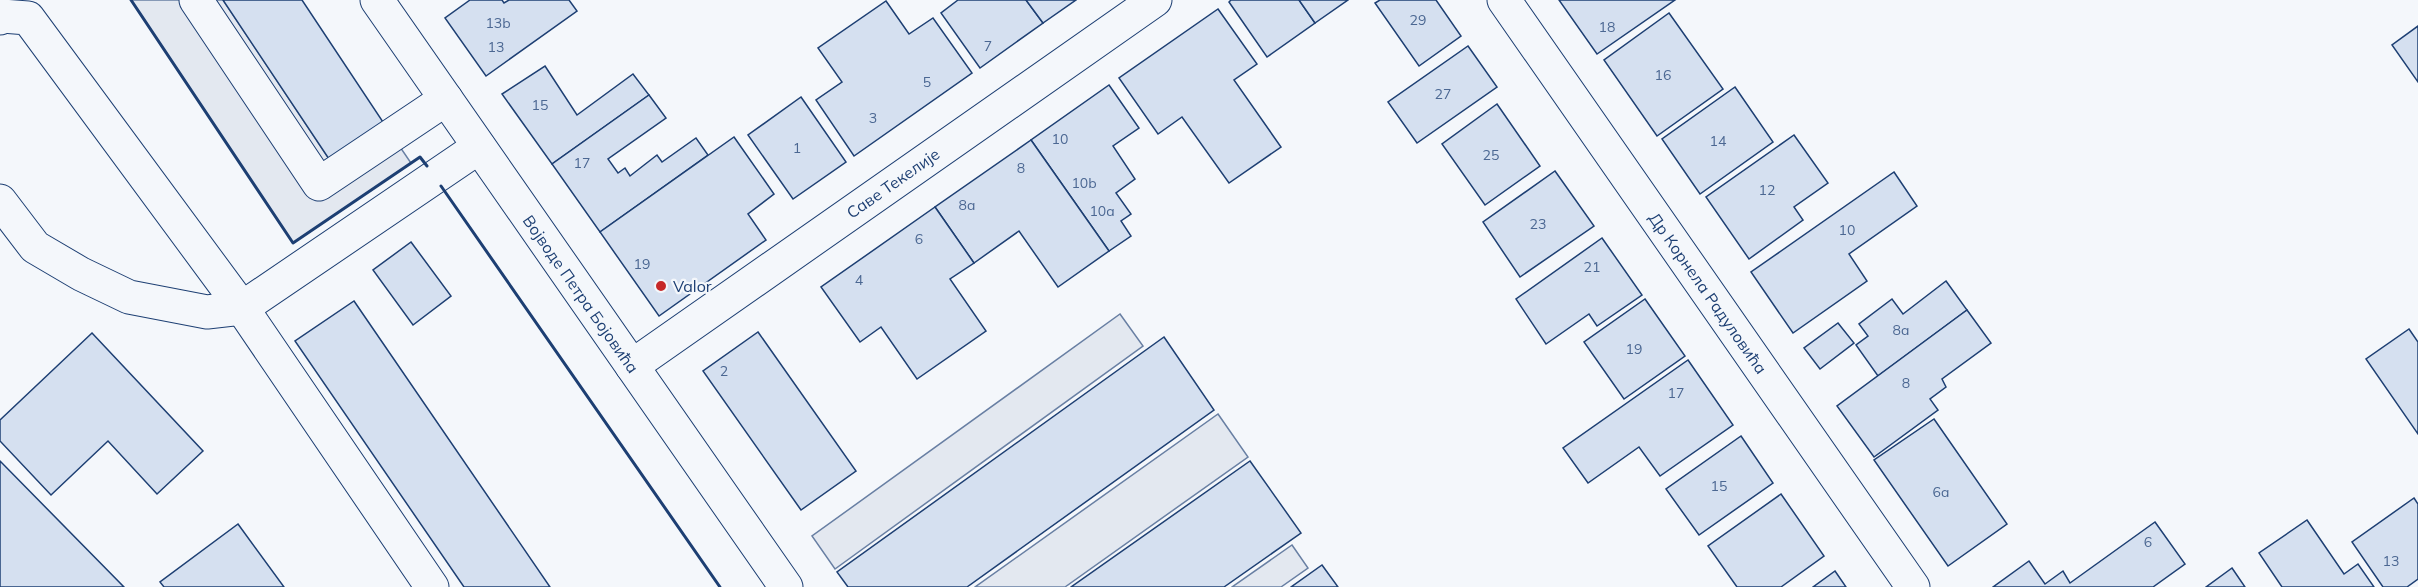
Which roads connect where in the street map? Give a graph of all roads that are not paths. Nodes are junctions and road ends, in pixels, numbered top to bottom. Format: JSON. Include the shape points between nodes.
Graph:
{"nodes":[{"id":1,"x":196,"y":0,"type":"edge"},
{"id":2,"x":377,"y":0,"type":"edge"},
{"id":3,"x":1155,"y":0,"type":"edge"},
{"id":4,"x":1504,"y":0,"type":"edge"},
{"id":5,"x":0,"y":18,"type":"edge"},
{"id":6,"x":446,"y":99,"type":"junction"},
{"id":7,"x":480,"y":147,"type":"junction"},
{"id":8,"x":0,"y":201,"type":"edge"},
{"id":9,"x":242,"y":308,"type":"junction"},
{"id":10,"x":632,"y":366,"type":"junction"},
{"id":11,"x":432,"y":587,"type":"edge"},
{"id":12,"x":786,"y":587,"type":"edge"},
{"id":13,"x":1913,"y":587,"type":"edge"}],
"edges":[{"from":1,"to":6,"type":"street","via":[[319,184]]},
{"from":2,"to":6,"type":"street","name":"Војводе Петра Бојовића"},
{"from":3,"to":10,"type":"street","name":"Саве Текелије"},
{"from":4,"to":13,"type":"street","name":"Др Корнела Радуловића"},
{"from":5,"to":9,"type":"street","via":[[28,18]]},
{"from":6,"to":7,"type":"street","name":"Војводе Петра Бојовића"},
{"from":7,"to":9,"type":"street"},
{"from":7,"to":10,"type":"street","name":"Војводе Петра Бојовића"},
{"from":8,"to":9,"type":"street","via":[[35,247],[129,297],[207,312]]},
{"from":9,"to":11,"type":"street"},
{"from":10,"to":12,"type":"street","name":"Војводе Петра Бојовића"}]}
